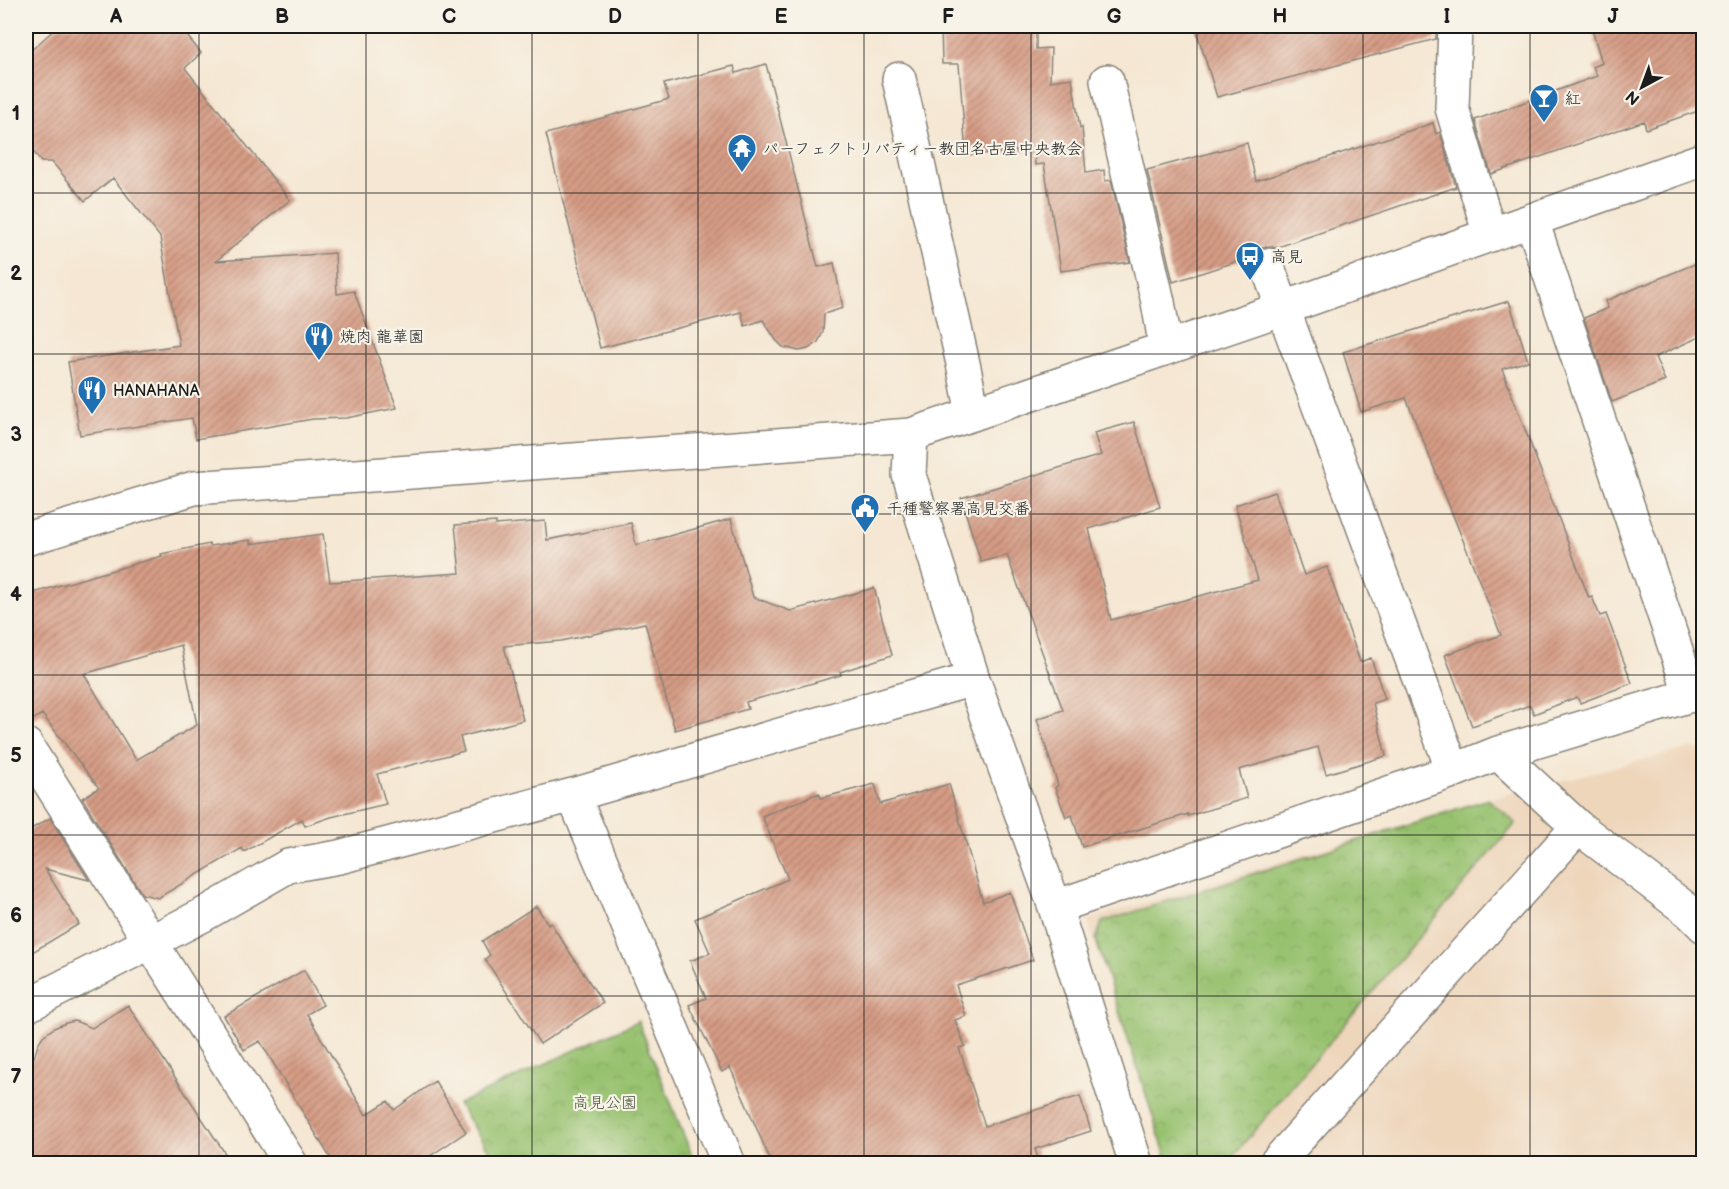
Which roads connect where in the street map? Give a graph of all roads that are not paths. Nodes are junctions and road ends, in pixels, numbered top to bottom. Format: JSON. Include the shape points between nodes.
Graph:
{"nodes":[{"id":1,"x":1455,"y":26,"type":"edge"},
{"id":2,"x":899,"y":78,"type":"dead end"},
{"id":3,"x":1107,"y":81,"type":"dead end"},
{"id":4,"x":1704,"y":159,"type":"edge"},
{"id":5,"x":1532,"y":222,"type":"junction"},
{"id":6,"x":1490,"y":235,"type":"junction"},
{"id":7,"x":1267,"y":265,"type":"dead end"},
{"id":8,"x":1284,"y":308,"type":"junction"},
{"id":9,"x":1166,"y":348,"type":"junction"},
{"id":10,"x":973,"y":414,"type":"junction"},
{"id":11,"x":911,"y":435,"type":"junction"},
{"id":12,"x":26,"y":538,"type":"edge"},
{"id":13,"x":973,"y":679,"type":"junction"},
{"id":14,"x":1697,"y":696,"type":"edge"},
{"id":15,"x":26,"y":745,"type":"edge"},
{"id":16,"x":1498,"y":753,"type":"junction"},
{"id":17,"x":1453,"y":771,"type":"junction"},
{"id":18,"x":573,"y":795,"type":"junction"},
{"id":19,"x":1578,"y":826,"type":"junction"},
{"id":20,"x":1055,"y":907,"type":"junction"},
{"id":21,"x":1704,"y":926,"type":"edge"},
{"id":22,"x":150,"y":943,"type":"junction"},
{"id":23,"x":26,"y":1006,"type":"edge"},
{"id":24,"x":291,"y":1164,"type":"edge"},
{"id":25,"x":729,"y":1164,"type":"edge"},
{"id":26,"x":1136,"y":1164,"type":"edge"},
{"id":27,"x":1275,"y":1164,"type":"edge"}],
"edges":[{"from":1,"to":6,"type":"street","via":[[1452,108]]},
{"from":2,"to":10,"type":"street"},
{"from":3,"to":9,"type":"street"},
{"from":4,"to":5,"type":"street"},
{"from":5,"to":6,"type":"street"},
{"from":5,"to":14,"type":"street"},
{"from":6,"to":8,"type":"street"},
{"from":7,"to":8,"type":"street"},
{"from":8,"to":9,"type":"street"},
{"from":8,"to":17,"type":"street"},
{"from":9,"to":10,"type":"street"},
{"from":10,"to":11,"type":"street"},
{"from":11,"to":12,"type":"street","via":[[194,488]]},
{"from":11,"to":13,"type":"street","via":[[909,475]]},
{"from":13,"to":18,"type":"street"},
{"from":13,"to":20,"type":"street"},
{"from":14,"to":16,"type":"street"},
{"from":15,"to":22,"type":"street"},
{"from":16,"to":17,"type":"street"},
{"from":16,"to":19,"type":"street"},
{"from":17,"to":20,"type":"street"},
{"from":18,"to":22,"type":"street","via":[[339,857],[288,866]]},
{"from":18,"to":25,"type":"street"},
{"from":19,"to":21,"type":"street"},
{"from":19,"to":27,"type":"street"},
{"from":20,"to":26,"type":"street"},
{"from":22,"to":23,"type":"street"},
{"from":22,"to":24,"type":"street"}]}
